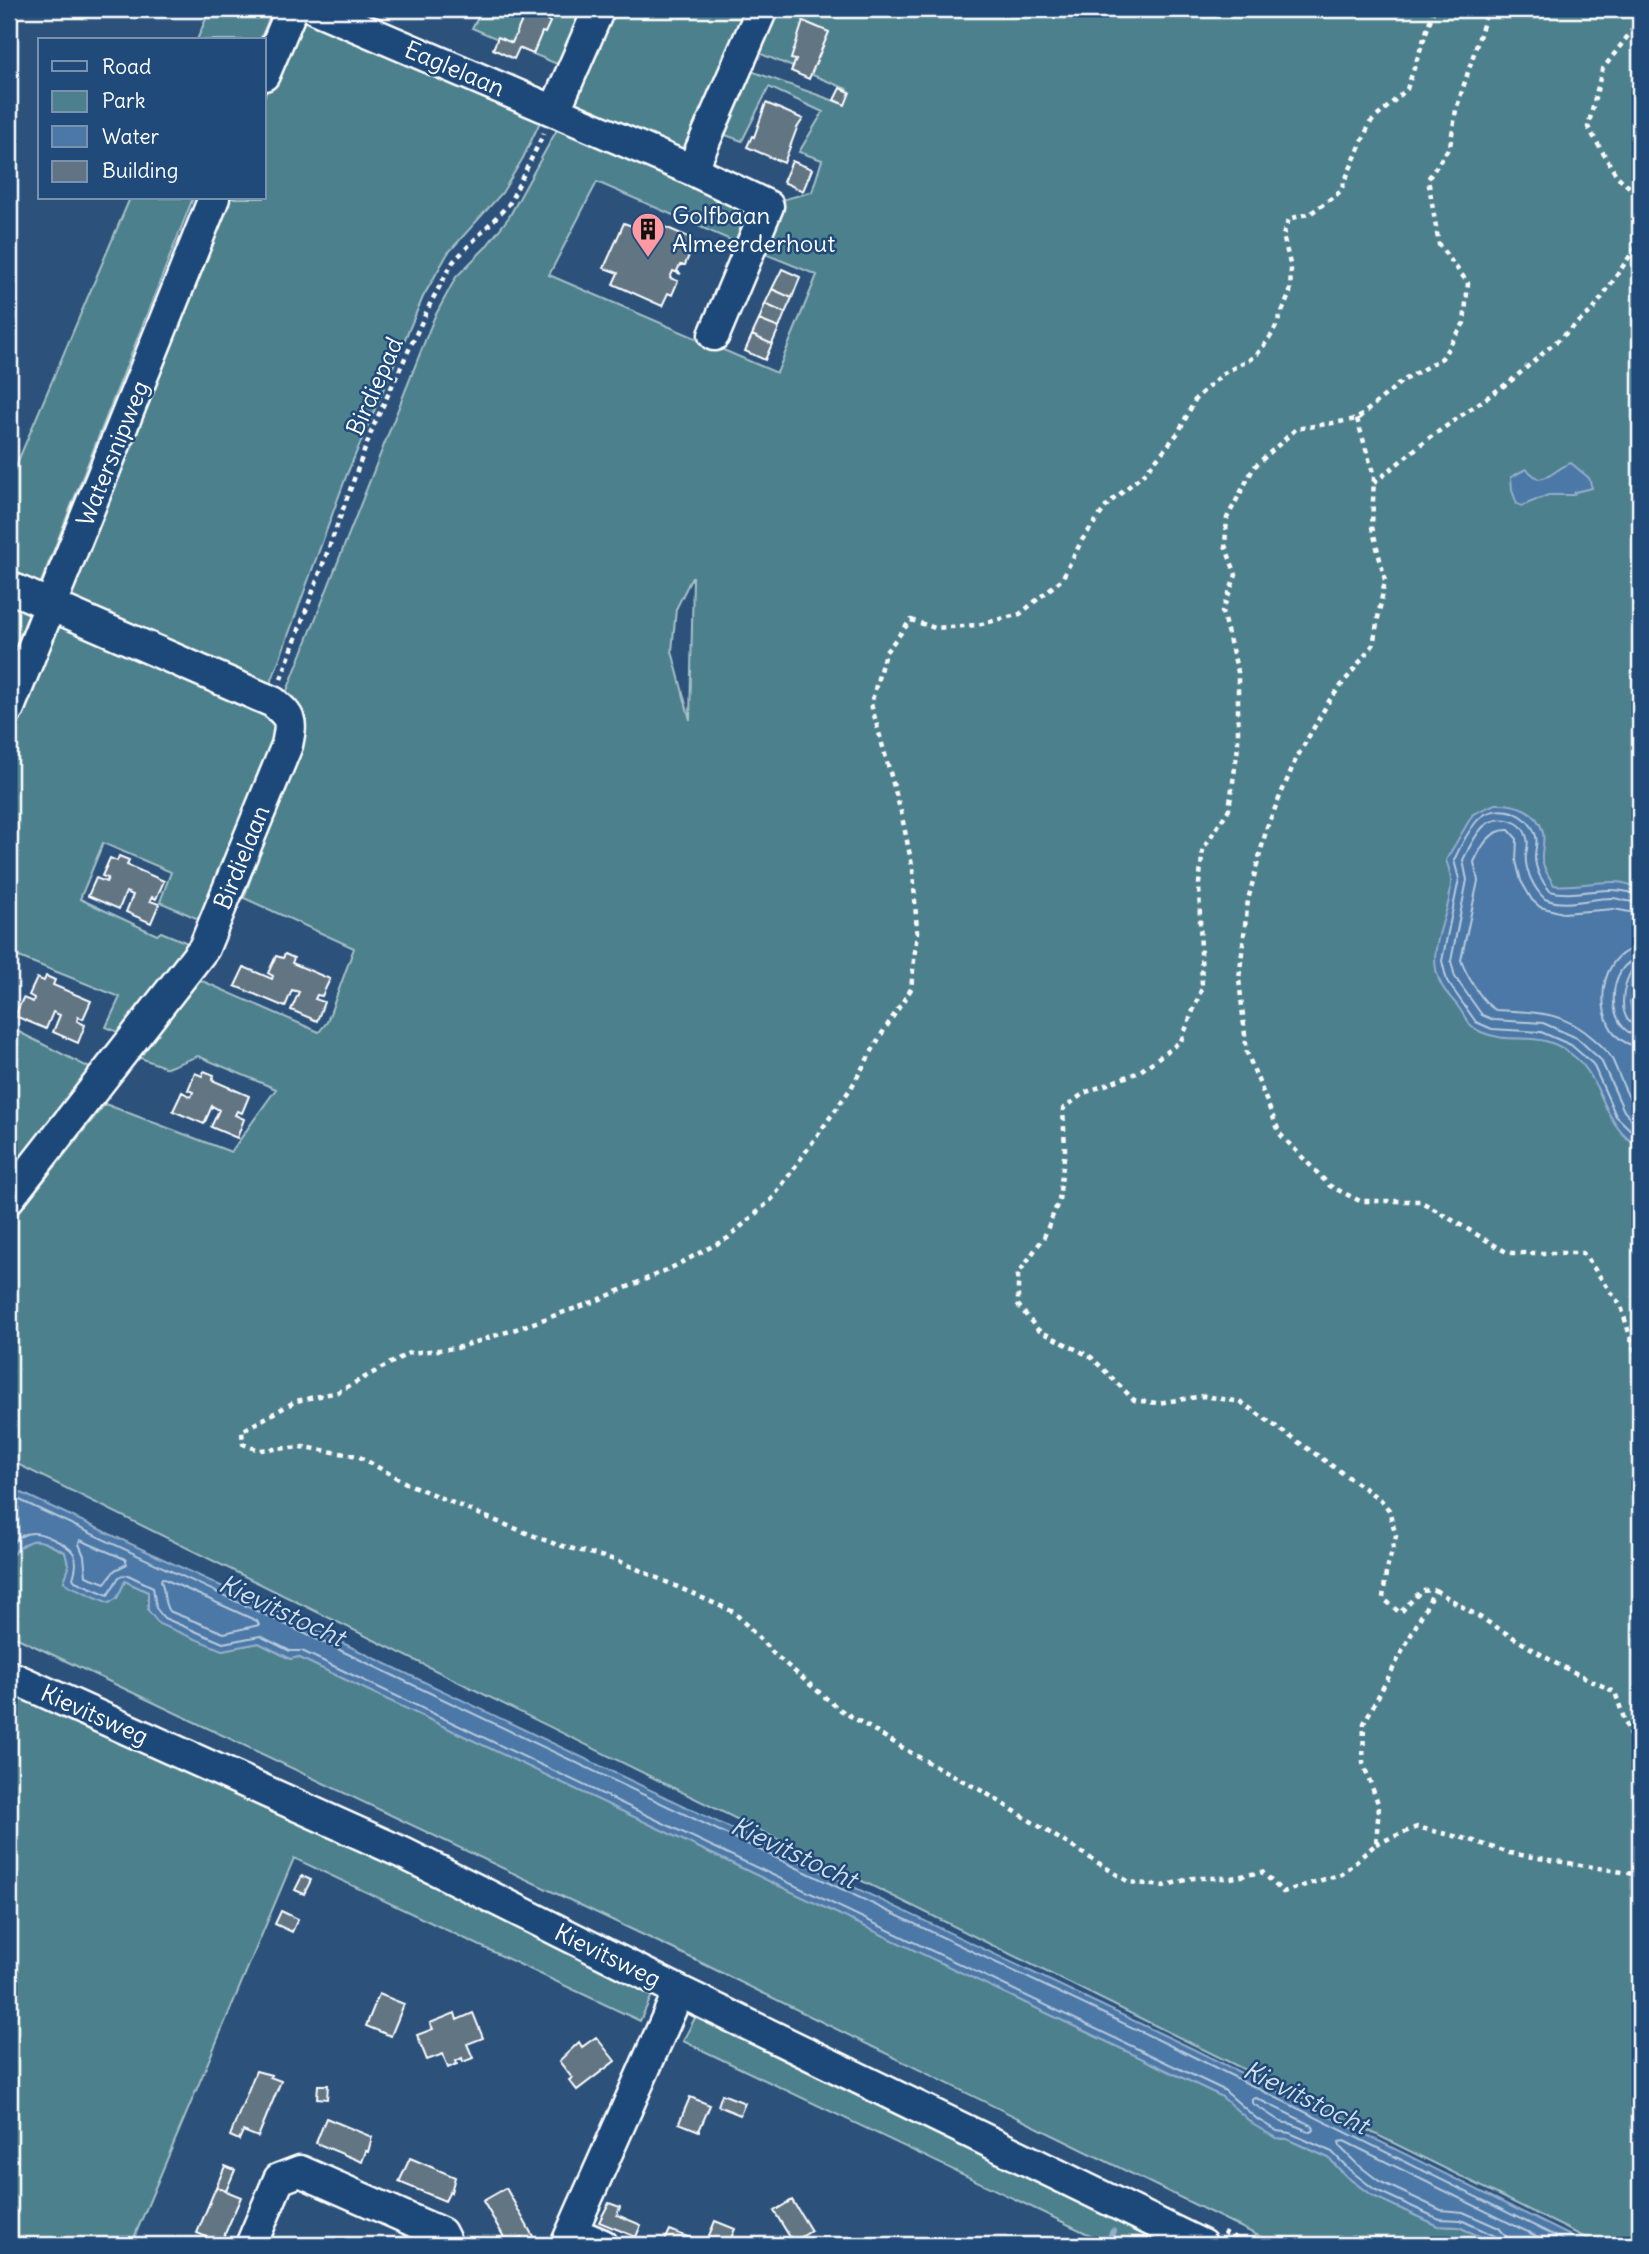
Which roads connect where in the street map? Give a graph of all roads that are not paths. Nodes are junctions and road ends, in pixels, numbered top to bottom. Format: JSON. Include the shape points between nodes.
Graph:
{"nodes":[{"id":1,"x":292,"y":9,"type":"edge"},
{"id":2,"x":316,"y":9,"type":"edge"},
{"id":3,"x":599,"y":9,"type":"edge"},
{"id":4,"x":762,"y":9,"type":"edge"},
{"id":5,"x":266,"y":70,"type":"edge"},
{"id":6,"x":555,"y":110,"type":"junction"},
{"id":7,"x":692,"y":170,"type":"junction"},
{"id":8,"x":214,"y":200,"type":"edge"},
{"id":9,"x":715,"y":335,"type":"dead end"},
{"id":10,"x":9,"y":587,"type":"edge"},
{"id":11,"x":51,"y":604,"type":"junction"},
{"id":12,"x":9,"y":708,"type":"edge"},
{"id":13,"x":9,"y":1198,"type":"edge"},
{"id":14,"x":9,"y":1676,"type":"edge"},
{"id":15,"x":679,"y":1991,"type":"junction"},
{"id":16,"x":569,"y":2239,"type":"edge"},
{"id":17,"x":251,"y":2245,"type":"edge"},
{"id":18,"x":447,"y":2245,"type":"edge"},
{"id":19,"x":603,"y":2245,"type":"edge"},
{"id":20,"x":1202,"y":2245,"type":"edge"}],
"edges":[{"from":1,"to":5,"type":"street"},
{"from":2,"to":6,"type":"street","name":"Eaglelaan"},
{"from":3,"to":6,"type":"street"},
{"from":4,"to":7,"type":"street"},
{"from":6,"to":7,"type":"street","name":"Eaglelaan"},
{"from":7,"to":9,"type":"street","name":"Eaglelaan","via":[[768,206]]},
{"from":8,"to":11,"type":"street","name":"Watersnipweg"},
{"from":10,"to":11,"type":"street"},
{"from":11,"to":12,"type":"street","name":"Watersnipweg"},
{"from":11,"to":13,"type":"street","name":"Birdielaan","via":[[273,702],[288,715],[291,727],[204,948]]},
{"from":14,"to":15,"type":"street","name":"Kievitsweg","via":[[403,1853]]},
{"from":15,"to":16,"type":"street"},
{"from":15,"to":20,"type":"street","name":"Kievitsweg"},
{"from":16,"to":19,"type":"street"},
{"from":17,"to":18,"type":"street","via":[[279,2179],[300,2171],[442,2233]]}]}
